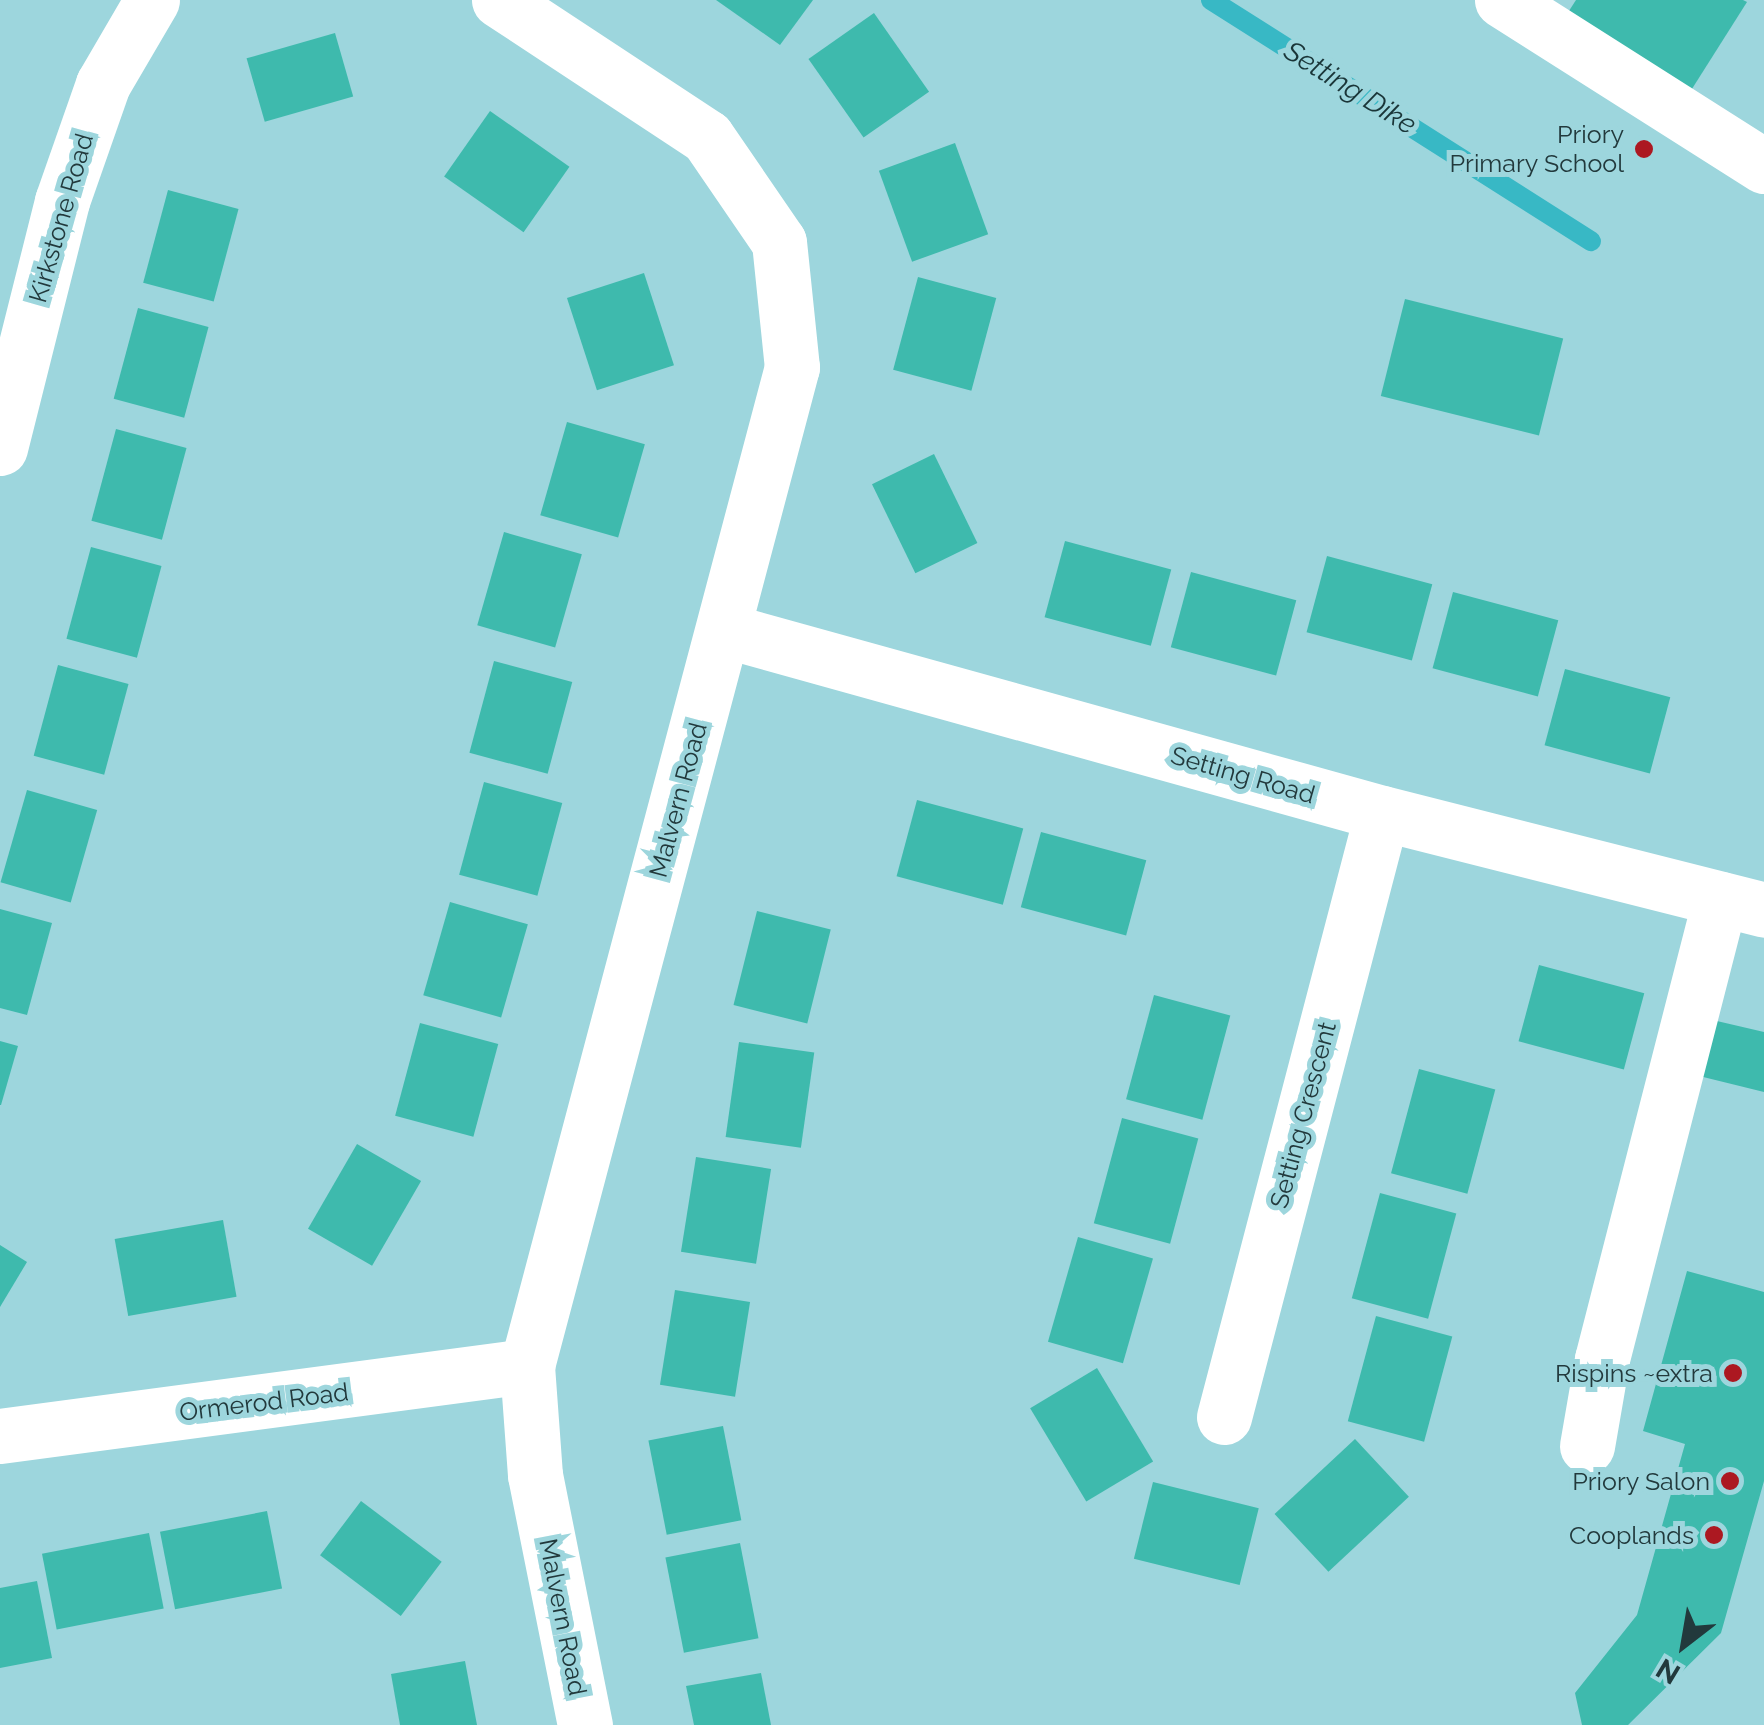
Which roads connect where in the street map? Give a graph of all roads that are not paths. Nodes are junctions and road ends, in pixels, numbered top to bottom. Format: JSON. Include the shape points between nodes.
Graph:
{"nodes":[{"id":1,"x":152,"y":0,"type":"edge"},
{"id":2,"x":499,"y":0,"type":"edge"},
{"id":3,"x":1502,"y":0,"type":"edge"},
{"id":4,"x":1764,"y":166,"type":"edge"},
{"id":5,"x":0,"y":448,"type":"edge"},
{"id":6,"x":724,"y":630,"type":"junction"},
{"id":7,"x":1382,"y":813,"type":"junction"},
{"id":8,"x":1742,"y":904,"type":"edge"},
{"id":9,"x":527,"y":1366,"type":"junction"},
{"id":10,"x":1224,"y":1417,"type":"dead end"},
{"id":11,"x":0,"y":1436,"type":"edge"},
{"id":12,"x":1587,"y":1446,"type":"dead end"},
{"id":13,"x":585,"y":1725,"type":"edge"}],
"edges":[{"from":1,"to":5,"type":"street","name":"Kirkstone Road","via":[[103,84],[62,201]]},
{"from":2,"to":6,"type":"street","name":"Malvern Road","via":[[707,137],[779,242],[792,367]]},
{"from":3,"to":4,"type":"street"},
{"from":6,"to":7,"type":"street","name":"Setting Road"},
{"from":6,"to":9,"type":"street","name":"Malvern Road"},
{"from":7,"to":8,"type":"street","name":"Setting Road"},
{"from":7,"to":10,"type":"street","name":"Setting Crescent"},
{"from":8,"to":12,"type":"street","via":[[1602,1359]]},
{"from":9,"to":11,"type":"street","name":"Ormerod Road"},
{"from":9,"to":13,"type":"street","name":"Malvern Road","via":[[534,1475]]}]}
